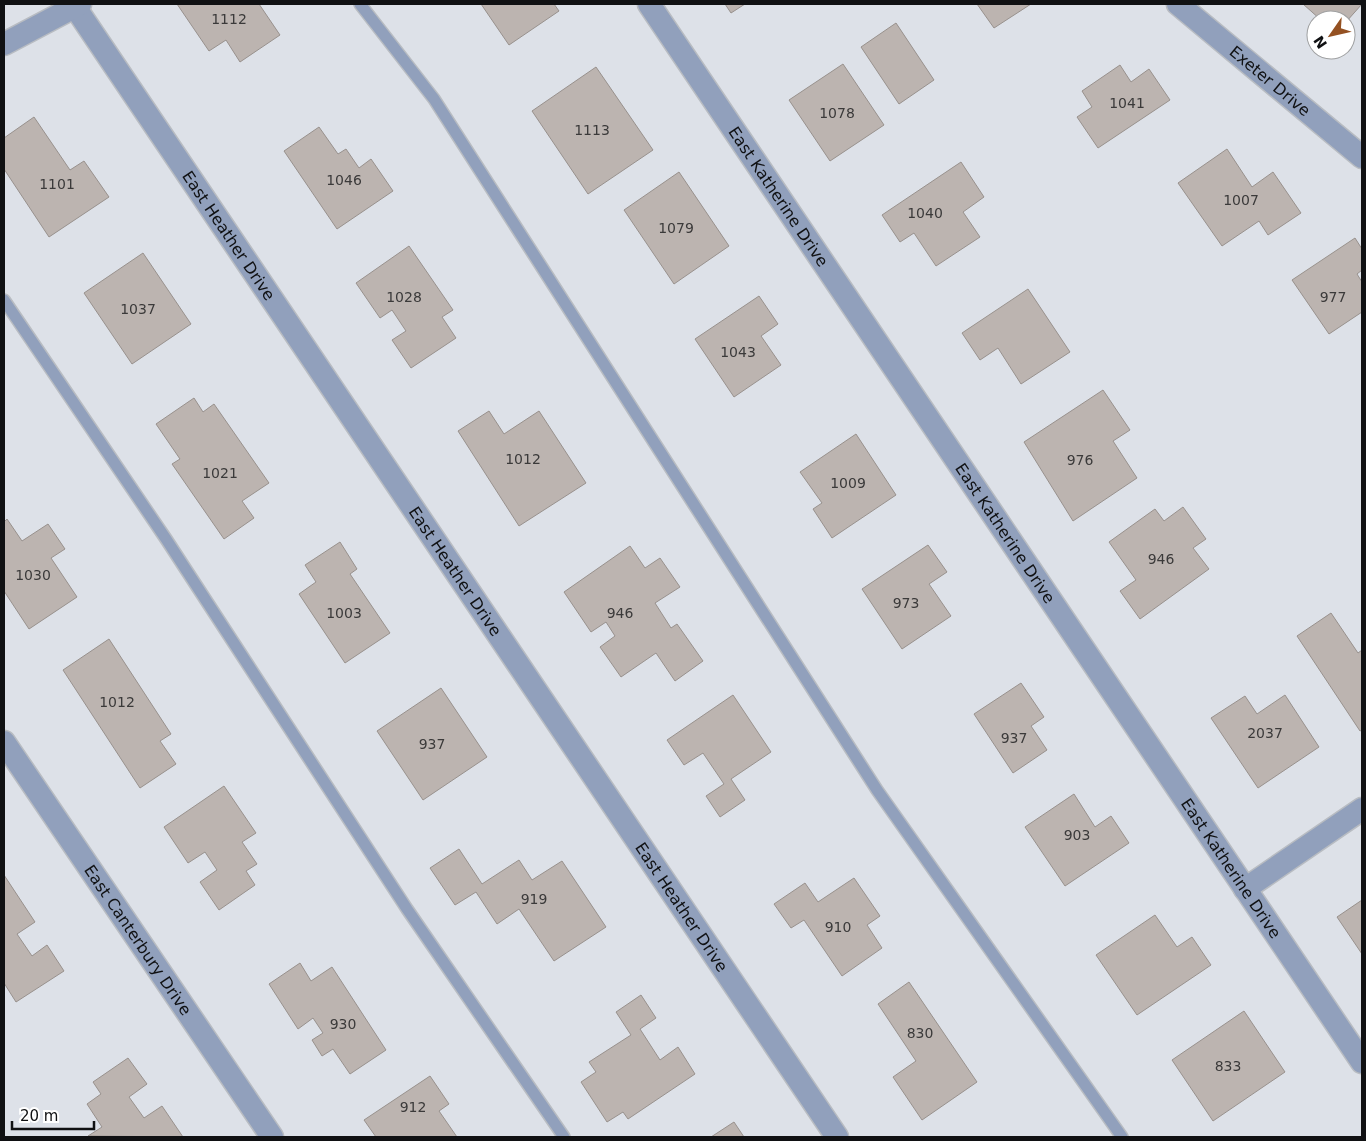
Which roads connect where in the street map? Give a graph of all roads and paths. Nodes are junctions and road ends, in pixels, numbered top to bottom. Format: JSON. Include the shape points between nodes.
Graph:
{"nodes":[{"id":1,"x":360,"y":4,"type":"edge"},
{"id":2,"x":649,"y":4,"type":"edge"},
{"id":3,"x":1178,"y":4,"type":"edge"},
{"id":4,"x":76,"y":5,"type":"edge"},
{"id":5,"x":4,"y":44,"type":"edge"},
{"id":6,"x":1362,"y":157,"type":"edge"},
{"id":7,"x":4,"y":300,"type":"edge"},
{"id":8,"x":4,"y":742,"type":"edge"},
{"id":9,"x":1362,"y":809,"type":"edge"},
{"id":10,"x":1245,"y":889,"type":"junction"},
{"id":11,"x":1362,"y":1062,"type":"edge"},
{"id":12,"x":272,"y":1137,"type":"edge"},
{"id":13,"x":564,"y":1137,"type":"edge"},
{"id":14,"x":837,"y":1137,"type":"edge"},
{"id":15,"x":1122,"y":1137,"type":"edge"}],
"edges":[{"from":1,"to":15,"type":"lane","via":[[434,99],[877,790]]},
{"from":2,"to":10,"type":"street","name":"East Katherine Drive"},
{"from":3,"to":6,"type":"street","name":"Exeter Drive"},
{"from":4,"to":5,"type":"street"},
{"from":4,"to":14,"type":"street","name":"East Heather Drive"},
{"from":7,"to":13,"type":"lane","via":[[166,539],[407,909]]},
{"from":8,"to":12,"type":"street","name":"East Canterbury Drive"},
{"from":9,"to":10,"type":"street"},
{"from":10,"to":11,"type":"street","name":"East Katherine Drive"}]}
